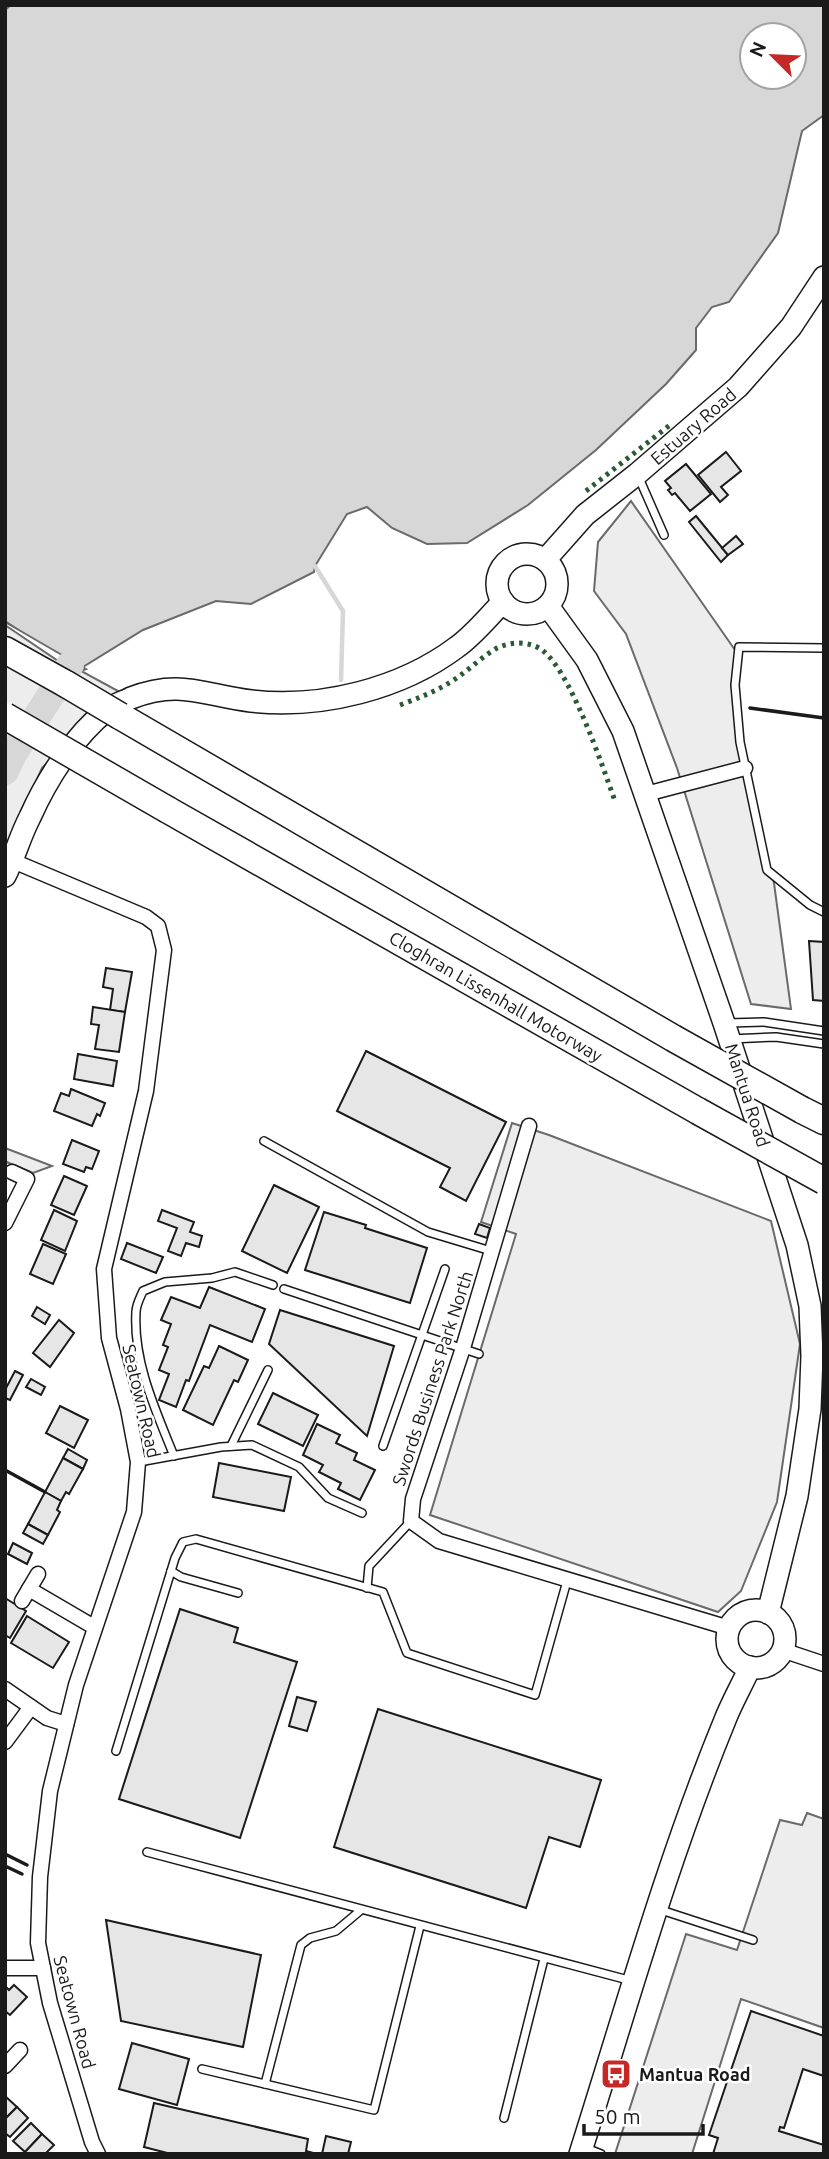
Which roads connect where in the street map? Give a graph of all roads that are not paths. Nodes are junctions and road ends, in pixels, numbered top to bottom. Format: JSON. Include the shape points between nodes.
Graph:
{"nodes":[{"id":1,"x":824,"y":277,"type":"edge"},
{"id":2,"x":637,"y":474,"type":"junction"},
{"id":3,"x":664,"y":535,"type":"dead end"},
{"id":4,"x":546,"y":559,"type":"junction"},
{"id":5,"x":503,"y":602,"type":"junction"},
{"id":6,"x":548,"y":606,"type":"junction"},
{"id":7,"x":824,"y":648,"type":"edge"},
{"id":8,"x":5,"y":650,"type":"edge"},
{"id":9,"x":5,"y":716,"type":"edge"},
{"id":10,"x":745,"y":768,"type":"junction"},
{"id":11,"x":646,"y":794,"type":"junction"},
{"id":12,"x":9,"y":868,"type":"edge"},
{"id":13,"x":824,"y":912,"type":"edge"},
{"id":14,"x":727,"y":1031,"type":"junction"},
{"id":15,"x":824,"y":1031,"type":"edge"},
{"id":16,"x":824,"y":1044,"type":"edge"},
{"id":17,"x":813,"y":1116,"type":"edge"},
{"id":18,"x":529,"y":1126,"type":"dead end"},
{"id":19,"x":264,"y":1141,"type":"dead end"},
{"id":20,"x":12,"y":1172,"type":"dead end"},
{"id":21,"x":824,"y":1181,"type":"edge"},
{"id":22,"x":5,"y":1223,"type":"edge"},
{"id":23,"x":492,"y":1251,"type":"junction"},
{"id":24,"x":445,"y":1269,"type":"dead end"},
{"id":25,"x":273,"y":1285,"type":"dead end"},
{"id":26,"x":284,"y":1289,"type":"dead end"},
{"id":27,"x":422,"y":1334,"type":"junction"},
{"id":28,"x":463,"y":1348,"type":"junction"},
{"id":29,"x":479,"y":1354,"type":"dead end"},
{"id":30,"x":268,"y":1370,"type":"dead end"},
{"id":31,"x":231,"y":1446,"type":"junction"},
{"id":32,"x":383,"y":1446,"type":"dead end"},
{"id":33,"x":174,"y":1456,"type":"junction"},
{"id":34,"x":138,"y":1462,"type":"junction"},
{"id":35,"x":362,"y":1513,"type":"dead end"},
{"id":36,"x":411,"y":1521,"type":"junction"},
{"id":37,"x":171,"y":1571,"type":"junction"},
{"id":38,"x":38,"y":1574,"type":"dead end"},
{"id":39,"x":568,"y":1581,"type":"junction"},
{"id":40,"x":367,"y":1588,"type":"junction"},
{"id":41,"x":238,"y":1592,"type":"dead end"},
{"id":42,"x":768,"y":1613,"type":"junction"},
{"id":43,"x":94,"y":1626,"type":"junction"},
{"id":44,"x":729,"y":1628,"type":"junction"},
{"id":45,"x":782,"y":1650,"type":"junction"},
{"id":46,"x":824,"y":1664,"type":"edge"},
{"id":47,"x":750,"y":1667,"type":"junction"},
{"id":48,"x":5,"y":1689,"type":"edge"},
{"id":49,"x":30,"y":1707,"type":"junction"},
{"id":50,"x":66,"y":1724,"type":"junction"},
{"id":51,"x":5,"y":1742,"type":"edge"},
{"id":52,"x":116,"y":1751,"type":"dead end"},
{"id":53,"x":147,"y":1852,"type":"dead end"},
{"id":54,"x":657,"y":1909,"type":"junction"},
{"id":55,"x":361,"y":1910,"type":"junction"},
{"id":56,"x":420,"y":1926,"type":"junction"},
{"id":57,"x":753,"y":1940,"type":"dead end"},
{"id":58,"x":544,"y":1959,"type":"junction"},
{"id":59,"x":5,"y":1968,"type":"edge"},
{"id":60,"x":43,"y":1968,"type":"junction"},
{"id":61,"x":633,"y":1981,"type":"junction"},
{"id":62,"x":20,"y":2050,"type":"dead end"},
{"id":63,"x":5,"y":2066,"type":"edge"},
{"id":64,"x":202,"y":2069,"type":"dead end"},
{"id":65,"x":265,"y":2084,"type":"junction"},
{"id":66,"x":504,"y":2118,"type":"dead end"},
{"id":67,"x":588,"y":2151,"type":"edge"},
{"id":68,"x":98,"y":2154,"type":"edge"}],
"edges":[{"from":1,"to":2,"type":"street","name":"Estuary Road","via":[[791,327],[738,387]]},
{"from":2,"to":3,"type":"lane"},
{"from":2,"to":4,"type":"street","name":"Estuary Road","via":[[585,515]]},
{"from":4,"to":5,"type":"street","via":[[528,553],[509,559],[496,584]]},
{"from":4,"to":6,"type":"street","via":[[557,577]]},
{"from":5,"to":6,"type":"street","via":[[530,614]]},
{"from":5,"to":12,"type":"street","via":[[459,646],[420,671],[340,698],[253,701],[174,687],[147,692],[109,708],[87,729],[46,786]]},
{"from":6,"to":11,"type":"street","name":"Mantua Road","via":[[587,660],[623,731]]},
{"from":7,"to":10,"type":"lane","via":[[739,647],[736,685]]},
{"from":8,"to":17,"type":"highway","bridge":true},
{"from":9,"to":21,"type":"highway","name":"Cloghran Lissenhall Motorway","bridge":true},
{"from":10,"to":11,"type":"street"},
{"from":10,"to":13,"type":"lane","via":[[767,870]]},
{"from":11,"to":14,"type":"street","name":"Mantua Road"},
{"from":12,"to":34,"type":"street","name":"Seatown Road","via":[[146,917],[158,926],[164,950],[146,1091],[104,1269],[108,1338]]},
{"from":14,"to":15,"type":"lane","via":[[764,1022]]},
{"from":14,"to":16,"type":"lane"},
{"from":14,"to":42,"type":"street","name":"Mantua Road","via":[[797,1245],[810,1306],[811,1396],[805,1453]]},
{"from":18,"to":23,"type":"street","name":"Swords Business Park North"},
{"from":19,"to":23,"type":"lane","via":[[428,1232]]},
{"from":20,"to":22,"type":"street","via":[[27,1179]]},
{"from":23,"to":28,"type":"street","name":"Swords Business Park North"},
{"from":24,"to":27,"type":"lane"},
{"from":25,"to":33,"type":"lane","via":[[235,1272],[165,1282],[143,1291],[136,1310],[139,1348],[150,1398]]},
{"from":26,"to":27,"type":"lane"},
{"from":27,"to":28,"type":"lane"},
{"from":27,"to":32,"type":"lane"},
{"from":28,"to":29,"type":"lane"},
{"from":28,"to":36,"type":"street","name":"Swords Business Park North","via":[[413,1499]]},
{"from":30,"to":31,"type":"lane"},
{"from":31,"to":33,"type":"lane"},
{"from":31,"to":35,"type":"lane","via":[[252,1445],[299,1467],[328,1498]]},
{"from":33,"to":34,"type":"lane"},
{"from":34,"to":43,"type":"street","name":"Seatown Road","via":[[134,1512]]},
{"from":36,"to":39,"type":"street","via":[[439,1541]]},
{"from":36,"to":40,"type":"lane","via":[[369,1566]]},
{"from":37,"to":40,"type":"lane","via":[[183,1542],[196,1539]]},
{"from":37,"to":41,"type":"lane"},
{"from":37,"to":52,"type":"lane"},
{"from":38,"to":43,"type":"street","via":[[26,1595]]},
{"from":39,"to":40,"type":"lane","via":[[535,1695],[407,1653],[383,1592]]},
{"from":39,"to":44,"type":"street"},
{"from":42,"to":44,"type":"street","via":[[747,1612]]},
{"from":42,"to":45,"type":"street","via":[[782,1626]]},
{"from":43,"to":50,"type":"street","name":"Seatown Road"},
{"from":44,"to":47,"type":"street","via":[[730,1653]]},
{"from":45,"to":46,"type":"street"},
{"from":45,"to":47,"type":"street","via":[[766,1666]]},
{"from":47,"to":54,"type":"street","via":[[725,1718]]},
{"from":48,"to":49,"type":"street"},
{"from":49,"to":50,"type":"street"},
{"from":49,"to":51,"type":"street"},
{"from":50,"to":60,"type":"street","name":"Seatown Road","via":[[50,1791],[40,1877],[38,1943]]},
{"from":53,"to":55,"type":"lane"},
{"from":54,"to":57,"type":"lane"},
{"from":54,"to":61,"type":"street"},
{"from":55,"to":56,"type":"lane"},
{"from":55,"to":65,"type":"lane","via":[[336,1931],[301,1945]]},
{"from":56,"to":58,"type":"lane"},
{"from":56,"to":65,"type":"lane","via":[[374,2110]]},
{"from":58,"to":61,"type":"lane"},
{"from":58,"to":66,"type":"lane"},
{"from":59,"to":60,"type":"street"},
{"from":60,"to":68,"type":"street","name":"Seatown Road"},
{"from":61,"to":67,"type":"street"},
{"from":62,"to":63,"type":"street"},
{"from":64,"to":65,"type":"lane"}]}
